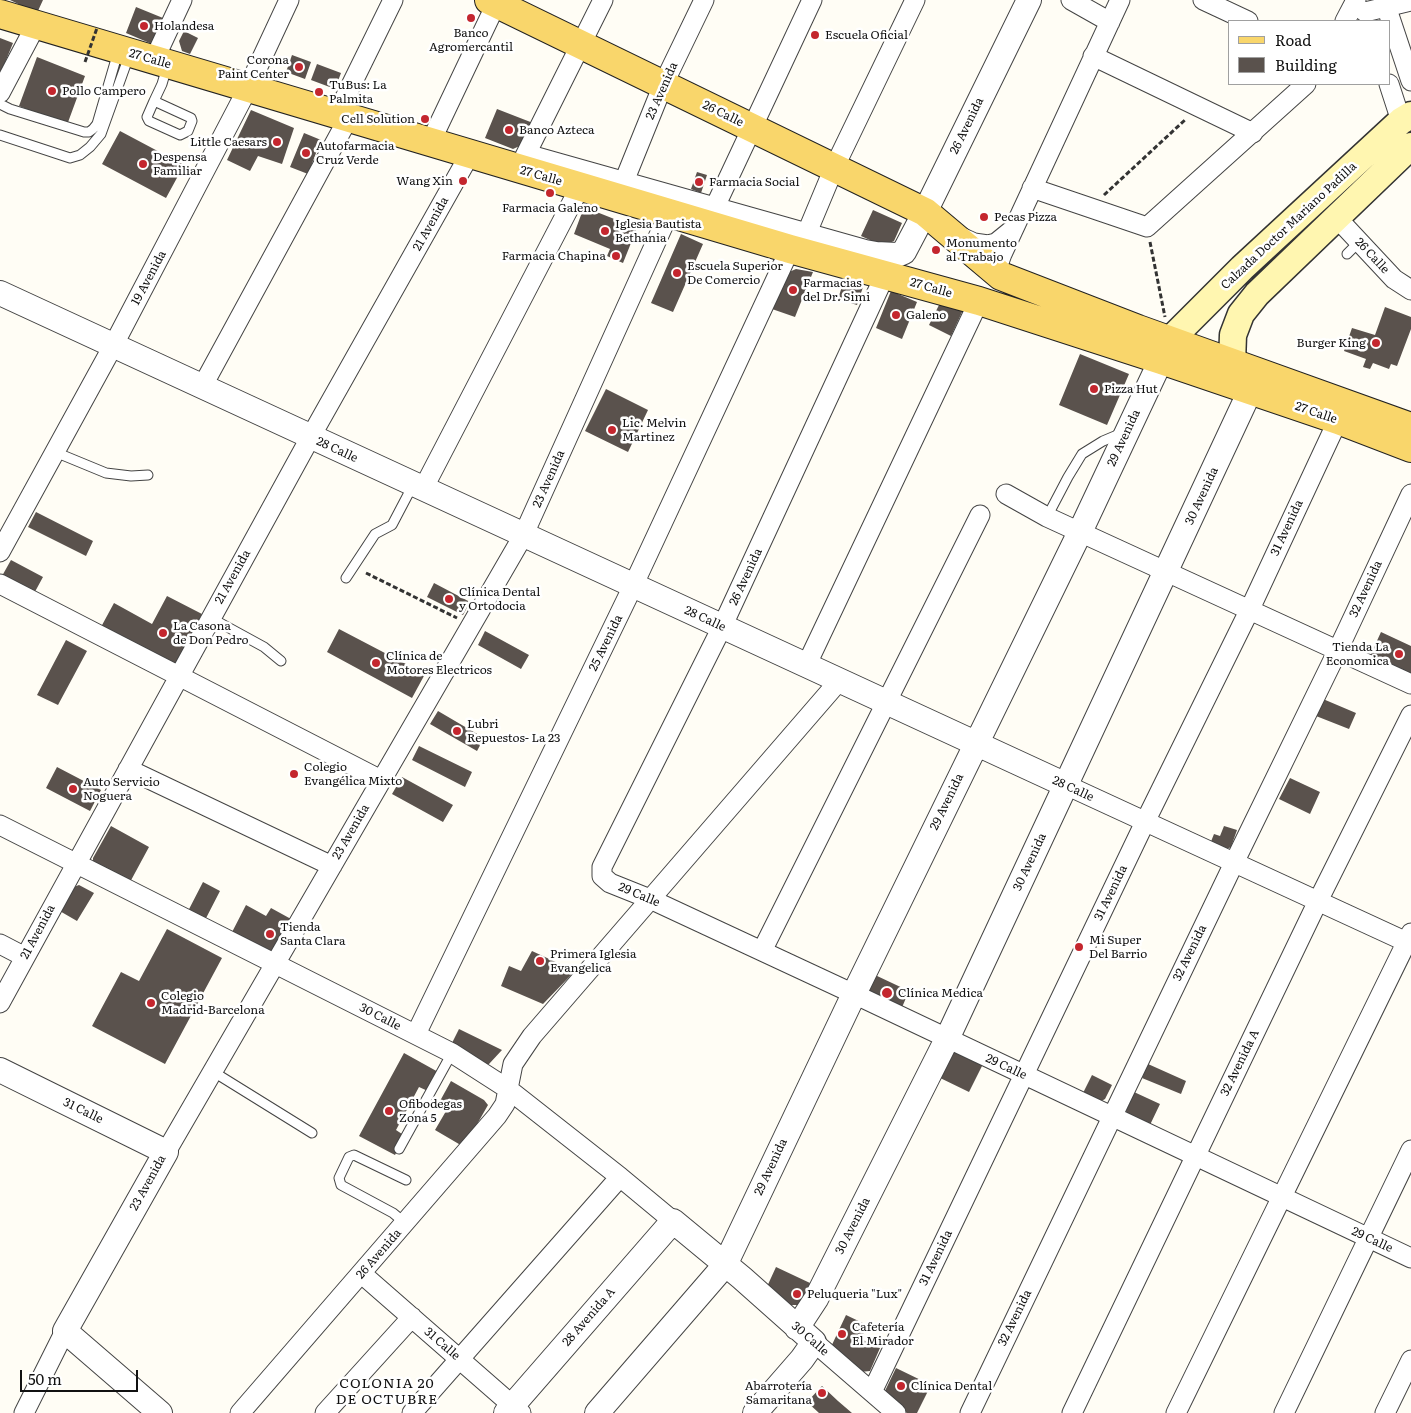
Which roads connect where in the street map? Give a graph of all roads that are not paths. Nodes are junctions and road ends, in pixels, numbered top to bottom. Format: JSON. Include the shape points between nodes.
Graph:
{"nodes":[{"id":1,"x":182,"y":0,"type":"edge"},
{"id":2,"x":289,"y":0,"type":"edge"},
{"id":3,"x":393,"y":0,"type":"edge"},
{"id":4,"x":603,"y":0,"type":"edge"},
{"id":5,"x":704,"y":0,"type":"edge"},
{"id":6,"x":812,"y":0,"type":"edge"},
{"id":7,"x":914,"y":0,"type":"edge"},
{"id":8,"x":1029,"y":0,"type":"edge"},
{"id":9,"x":1072,"y":0,"type":"edge"},
{"id":10,"x":1120,"y":0,"type":"edge"},
{"id":11,"x":1203,"y":0,"type":"edge"},
{"id":12,"x":494,"y":1,"type":"edge"},
{"id":13,"x":1411,"y":1,"type":"edge"},
{"id":14,"x":1385,"y":4,"type":"edge"},
{"id":15,"x":1363,"y":8,"type":"edge"},
{"id":16,"x":0,"y":14,"type":"edge"},
{"id":17,"x":1246,"y":20,"type":"edge"},
{"id":18,"x":1346,"y":20,"type":"edge"},
{"id":19,"x":1390,"y":20,"type":"edge"},
{"id":20,"x":1110,"y":22,"type":"junction"},
{"id":21,"x":1391,"y":22,"type":"edge"},
{"id":22,"x":36,"y":25,"type":"junction"},
{"id":23,"x":580,"y":46,"type":"junction"},
{"id":24,"x":1093,"y":56,"type":"junction"},
{"id":25,"x":142,"y":57,"type":"junction"},
{"id":26,"x":1411,"y":81,"type":"edge"},
{"id":27,"x":663,"y":85,"type":"junction"},
{"id":28,"x":1290,"y":85,"type":"edge"},
{"id":29,"x":1305,"y":85,"type":"edge"},
{"id":30,"x":1390,"y":85,"type":"edge"},
{"id":31,"x":248,"y":88,"type":"junction"},
{"id":32,"x":0,"y":93,"type":"edge"},
{"id":33,"x":154,"y":101,"type":"junction"},
{"id":34,"x":1285,"y":103,"type":"junction"},
{"id":35,"x":0,"y":104,"type":"edge"},
{"id":36,"x":343,"y":115,"type":"junction"},
{"id":37,"x":1406,"y":118,"type":"edge"},
{"id":38,"x":751,"y":128,"type":"junction"},
{"id":39,"x":1253,"y":133,"type":"junction"},
{"id":40,"x":0,"y":135,"type":"edge"},
{"id":41,"x":1411,"y":146,"type":"edge"},
{"id":42,"x":448,"y":147,"type":"junction"},
{"id":43,"x":525,"y":156,"type":"junction"},
{"id":44,"x":834,"y":168,"type":"junction"},
{"id":45,"x":623,"y":184,"type":"junction"},
{"id":46,"x":580,"y":187,"type":"junction"},
{"id":47,"x":1032,"y":188,"type":"junction"},
{"id":48,"x":714,"y":209,"type":"junction"},
{"id":49,"x":925,"y":212,"type":"junction"},
{"id":50,"x":669,"y":213,"type":"junction"},
{"id":51,"x":1337,"y":218,"type":"junction"},
{"id":52,"x":1015,"y":228,"type":"junction"},
{"id":53,"x":952,"y":234,"type":"junction"},
{"id":54,"x":798,"y":242,"type":"junction"},
{"id":55,"x":904,"y":252,"type":"joint"},
{"id":56,"x":885,"y":275,"type":"junction"},
{"id":57,"x":1001,"y":276,"type":"junction"},
{"id":58,"x":1411,"y":290,"type":"edge"},
{"id":59,"x":0,"y":293,"type":"edge"},
{"id":60,"x":979,"y":302,"type":"junction"},
{"id":61,"x":113,"y":346,"type":"junction"},
{"id":62,"x":1166,"y":350,"type":"junction"},
{"id":63,"x":1232,"y":362,"type":"junction"},
{"id":64,"x":202,"y":388,"type":"junction"},
{"id":65,"x":1250,"y":391,"type":"junction"},
{"id":66,"x":1338,"y":420,"type":"junction"},
{"id":67,"x":1411,"y":427,"type":"edge"},
{"id":68,"x":1127,"y":430,"type":"junction"},
{"id":69,"x":310,"y":438,"type":"junction"},
{"id":70,"x":1411,"y":448,"type":"edge"},
{"id":71,"x":55,"y":452,"type":"junction"},
{"id":72,"x":148,"y":475,"type":"dead end"},
{"id":73,"x":418,"y":487,"type":"junction"},
{"id":74,"x":1006,"y":494,"type":"dead end"},
{"id":75,"x":1411,"y":494,"type":"edge"},
{"id":76,"x":980,"y":515,"type":"dead end"},
{"id":77,"x":1046,"y":517,"type":"junction"},
{"id":78,"x":1080,"y":532,"type":"junction"},
{"id":79,"x":523,"y":536,"type":"junction"},
{"id":80,"x":0,"y":552,"type":"edge"},
{"id":81,"x":1166,"y":572,"type":"junction"},
{"id":82,"x":346,"y":578,"type":"dead end"},
{"id":83,"x":0,"y":584,"type":"edge"},
{"id":84,"x":633,"y":586,"type":"junction"},
{"id":85,"x":1249,"y":611,"type":"junction"},
{"id":86,"x":211,"y":618,"type":"junction"},
{"id":87,"x":722,"y":628,"type":"junction"},
{"id":88,"x":1337,"y":652,"type":"junction"},
{"id":89,"x":281,"y":661,"type":"dead end"},
{"id":90,"x":806,"y":666,"type":"junction"},
{"id":91,"x":179,"y":676,"type":"junction"},
{"id":92,"x":839,"y":681,"type":"junction"},
{"id":93,"x":1411,"y":684,"type":"edge"},
{"id":94,"x":885,"y":702,"type":"junction"},
{"id":95,"x":1411,"y":714,"type":"edge"},
{"id":96,"x":975,"y":744,"type":"junction"},
{"id":97,"x":128,"y":769,"type":"junction"},
{"id":98,"x":381,"y":780,"type":"junction"},
{"id":99,"x":1066,"y":785,"type":"junction"},
{"id":100,"x":1145,"y":822,"type":"junction"},
{"id":101,"x":0,"y":824,"type":"edge"},
{"id":102,"x":76,"y":863,"type":"junction"},
{"id":103,"x":1234,"y":863,"type":"junction"},
{"id":104,"x":332,"y":866,"type":"junction"},
{"id":105,"x":602,"y":876,"type":"joint"},
{"id":106,"x":650,"y":899,"type":"junction"},
{"id":107,"x":1318,"y":901,"type":"junction"},
{"id":108,"x":1410,"y":940,"type":"edge"},
{"id":109,"x":0,"y":944,"type":"edge"},
{"id":110,"x":762,"y":951,"type":"junction"},
{"id":111,"x":25,"y":957,"type":"junction"},
{"id":112,"x":275,"y":963,"type":"junction"},
{"id":113,"x":854,"y":994,"type":"junction"},
{"id":114,"x":0,"y":1002,"type":"edge"},
{"id":115,"x":416,"y":1034,"type":"junction"},
{"id":116,"x":947,"y":1039,"type":"junction"},
{"id":117,"x":452,"y":1053,"type":"junction"},
{"id":118,"x":0,"y":1070,"type":"edge"},
{"id":119,"x":212,"y":1072,"type":"junction"},
{"id":120,"x":1024,"y":1075,"type":"junction"},
{"id":121,"x":508,"y":1089,"type":"junction"},
{"id":122,"x":1112,"y":1117,"type":"junction"},
{"id":123,"x":312,"y":1134,"type":"dead end"},
{"id":124,"x":400,"y":1149,"type":"dead end"},
{"id":125,"x":1411,"y":1150,"type":"edge"},
{"id":126,"x":166,"y":1152,"type":"junction"},
{"id":127,"x":1196,"y":1156,"type":"junction"},
{"id":128,"x":620,"y":1177,"type":"junction"},
{"id":129,"x":406,"y":1180,"type":"dead end"},
{"id":130,"x":1282,"y":1197,"type":"junction"},
{"id":131,"x":673,"y":1221,"type":"junction"},
{"id":132,"x":406,"y":1223,"type":"junction"},
{"id":133,"x":1369,"y":1238,"type":"junction"},
{"id":134,"x":1411,"y":1258,"type":"edge"},
{"id":135,"x":722,"y":1269,"type":"junction"},
{"id":136,"x":362,"y":1274,"type":"junction"},
{"id":137,"x":412,"y":1317,"type":"junction"},
{"id":138,"x":65,"y":1331,"type":"junction"},
{"id":139,"x":805,"y":1335,"type":"junction"},
{"id":140,"x":460,"y":1359,"type":"junction"},
{"id":141,"x":1411,"y":1360,"type":"edge"},
{"id":142,"x":872,"y":1392,"type":"junction"},
{"id":143,"x":513,"y":1410,"type":"edge"},
{"id":144,"x":24,"y":1413,"type":"edge"},
{"id":145,"x":160,"y":1413,"type":"edge"},
{"id":146,"x":240,"y":1413,"type":"edge"},
{"id":147,"x":325,"y":1413,"type":"edge"},
{"id":148,"x":412,"y":1413,"type":"edge"},
{"id":149,"x":597,"y":1413,"type":"edge"},
{"id":150,"x":754,"y":1413,"type":"edge"},
{"id":151,"x":896,"y":1413,"type":"edge"},
{"id":152,"x":970,"y":1413,"type":"edge"},
{"id":153,"x":1072,"y":1413,"type":"edge"},
{"id":154,"x":1176,"y":1413,"type":"edge"},
{"id":155,"x":1284,"y":1413,"type":"edge"},
{"id":156,"x":1386,"y":1413,"type":"edge"}],
"edges":[{"from":1,"to":25,"type":"street"},
{"from":2,"to":31,"type":"street","name":"19 Avenida"},
{"from":3,"to":36,"type":"street"},
{"from":4,"to":23,"type":"street"},
{"from":5,"to":27,"type":"street","name":"23 Avenida"},
{"from":6,"to":38,"type":"street"},
{"from":7,"to":44,"type":"street","name":"25 Avenida"},
{"from":8,"to":49,"type":"street","name":"26 Avenida"},
{"from":9,"to":20,"type":"street"},
{"from":10,"to":20,"type":"street"},
{"from":11,"to":17,"type":"street"},
{"from":12,"to":23,"type":"main road","name":"26 Calle"},
{"from":12,"to":42,"type":"street","name":"21 Avenida"},
{"from":13,"to":14,"type":"street"},
{"from":14,"to":15,"type":"street"},
{"from":14,"to":19,"type":"street"},
{"from":15,"to":18,"type":"street"},
{"from":16,"to":22,"type":"main road","name":"27 Calle"},
{"from":20,"to":24,"type":"street"},
{"from":21,"to":26,"type":"street"},
{"from":22,"to":25,"type":"main road","name":"27 Calle"},
{"from":22,"to":32,"type":"street"},
{"from":23,"to":27,"type":"main road","name":"26 Calle"},
{"from":23,"to":43,"type":"street"},
{"from":24,"to":39,"type":"street"},
{"from":24,"to":47,"type":"street"},
{"from":25,"to":31,"type":"main road","name":"27 Calle"},
{"from":25,"to":33,"type":"lane","via":[[162,84]]},
{"from":25,"to":35,"type":"lane","via":[[89,132]]},
{"from":25,"to":40,"type":"lane","via":[[101,134],[80,155],[70,158]]},
{"from":27,"to":38,"type":"main road","name":"26 Calle"},
{"from":27,"to":45,"type":"street","name":"23 Avenida"},
{"from":28,"to":34,"type":"street"},
{"from":29,"to":34,"type":"street"},
{"from":30,"to":37,"type":"street"},
{"from":31,"to":36,"type":"main road","name":"27 Calle"},
{"from":31,"to":61,"type":"street","name":"19 Avenida"},
{"from":33,"to":33,"type":"lane","via":[[147,116],[149,121],[180,135],[188,130],[191,118]]},
{"from":34,"to":39,"type":"street"},
{"from":36,"to":42,"type":"main road","name":"27 Calle"},
{"from":36,"to":64,"type":"street"},
{"from":37,"to":62,"type":"main road","name":"Calzada Doctor Mariano Padilla","via":[[1242,268]]},
{"from":38,"to":44,"type":"main road","name":"26 Calle"},
{"from":38,"to":48,"type":"street"},
{"from":39,"to":47,"type":"street","via":[[1147,227]]},
{"from":41,"to":51,"type":"main road","name":"Calzada Doctor Mariano Padilla"},
{"from":42,"to":43,"type":"street","name":"27 Calle","via":[[478,143]]},
{"from":42,"to":46,"type":"main road","name":"27 Calle"},
{"from":42,"to":69,"type":"street","name":"21 Avenida"},
{"from":43,"to":45,"type":"street","name":"27 Calle"},
{"from":44,"to":49,"type":"main road","name":"26 Calle"},
{"from":44,"to":54,"type":"street","name":"25 Avenida"},
{"from":45,"to":48,"type":"street","name":"27 Calle"},
{"from":46,"to":50,"type":"main road","name":"27 Calle"},
{"from":46,"to":73,"type":"street"},
{"from":47,"to":52,"type":"street"},
{"from":48,"to":54,"type":"street","name":"27 Calle"},
{"from":49,"to":53,"type":"main road","name":"26 Calle"},
{"from":49,"to":55,"type":"street","name":"26 Avenida"},
{"from":50,"to":54,"type":"main road","name":"27 Calle"},
{"from":50,"to":79,"type":"street","name":"23 Avenida"},
{"from":51,"to":58,"type":"street","name":"26 Calle","via":[[1353,248]]},
{"from":51,"to":63,"type":"main road","name":"Calzada Doctor Mariano Padilla","via":[[1244,309],[1233,335]]},
{"from":52,"to":53,"type":"street","via":[[996,243],[988,245]]},
{"from":52,"to":57,"type":"street","via":[[998,265]]},
{"from":53,"to":57,"type":"main road","name":"27 Calle"},
{"from":54,"to":55,"type":"street","name":"27 Calle","via":[[876,254]]},
{"from":54,"to":56,"type":"main road","name":"27 Calle"},
{"from":54,"to":84,"type":"street","name":"25 Avenida"},
{"from":56,"to":60,"type":"main road","name":"27 Calle"},
{"from":56,"to":87,"type":"street","name":"26 Avenida"},
{"from":57,"to":62,"type":"main road","name":"27 Calle"},
{"from":59,"to":61,"type":"street","name":"28 Calle"},
{"from":60,"to":62,"type":"main road","name":"27 Calle"},
{"from":60,"to":90,"type":"street"},
{"from":61,"to":64,"type":"street","name":"28 Calle"},
{"from":61,"to":71,"type":"street","name":"19 Avenida"},
{"from":62,"to":63,"type":"main road","name":"27 Calle"},
{"from":62,"to":65,"type":"main road","name":"27 Calle"},
{"from":62,"to":68,"type":"street","name":"29 Avenida"},
{"from":63,"to":65,"type":"main road"},
{"from":63,"to":67,"type":"main road","name":"27 Calle"},
{"from":64,"to":69,"type":"street","name":"28 Calle"},
{"from":65,"to":66,"type":"main road","name":"27 Calle"},
{"from":65,"to":81,"type":"street","name":"30 Avenida"},
{"from":66,"to":70,"type":"main road","name":"27 Calle"},
{"from":66,"to":85,"type":"street","name":"31 Avenida"},
{"from":68,"to":77,"type":"lane","via":[[1082,454]]},
{"from":68,"to":78,"type":"street","name":"29 Avenida"},
{"from":69,"to":73,"type":"street","name":"28 Calle"},
{"from":69,"to":86,"type":"street","name":"21 Avenida"},
{"from":71,"to":72,"type":"lane","via":[[106,474]]},
{"from":71,"to":80,"type":"street","name":"19 Avenida"},
{"from":73,"to":79,"type":"street","name":"28 Calle"},
{"from":73,"to":82,"type":"lane","via":[[391,527],[375,534]]},
{"from":74,"to":77,"type":"street"},
{"from":75,"to":88,"type":"street","name":"32 Avenida"},
{"from":76,"to":94,"type":"street"},
{"from":77,"to":78,"type":"street"},
{"from":78,"to":81,"type":"street"},
{"from":78,"to":96,"type":"street","name":"29 Avenida"},
{"from":79,"to":84,"type":"street","name":"28 Calle"},
{"from":79,"to":98,"type":"street","name":"23 Avenida"},
{"from":81,"to":85,"type":"street"},
{"from":81,"to":99,"type":"street","name":"30 Avenida"},
{"from":83,"to":91,"type":"street"},
{"from":84,"to":87,"type":"street","name":"28 Calle"},
{"from":84,"to":115,"type":"street","name":"25 Avenida"},
{"from":85,"to":88,"type":"street"},
{"from":85,"to":100,"type":"street","name":"31 Avenida"},
{"from":86,"to":89,"type":"lane","via":[[264,647]]},
{"from":86,"to":91,"type":"street","name":"21 Avenida"},
{"from":87,"to":90,"type":"street","name":"28 Calle"},
{"from":87,"to":105,"type":"street","name":"26 Avenida","via":[[602,867]]},
{"from":88,"to":93,"type":"street"},
{"from":88,"to":103,"type":"street","name":"32 Avenida"},
{"from":90,"to":92,"type":"street","name":"28 Calle"},
{"from":91,"to":97,"type":"street","name":"21 Avenida"},
{"from":91,"to":98,"type":"street"},
{"from":92,"to":94,"type":"street","name":"28 Calle"},
{"from":92,"to":106,"type":"street","name":"26 Avenida"},
{"from":94,"to":96,"type":"street","name":"28 Calle"},
{"from":94,"to":110,"type":"street"},
{"from":95,"to":107,"type":"street","name":"32 Avenida A"},
{"from":96,"to":99,"type":"street","name":"28 Calle"},
{"from":96,"to":113,"type":"street","name":"29 Avenida"},
{"from":97,"to":102,"type":"street","name":"21 Avenida"},
{"from":97,"to":104,"type":"street"},
{"from":98,"to":104,"type":"street","name":"23 Avenida"},
{"from":99,"to":100,"type":"street","name":"28 Calle"},
{"from":99,"to":116,"type":"street","name":"30 Avenida"},
{"from":100,"to":103,"type":"street","name":"28 Calle"},
{"from":100,"to":120,"type":"street","name":"31 Avenida"},
{"from":101,"to":102,"type":"street","name":"30 Calle"},
{"from":102,"to":111,"type":"street","name":"21 Avenida"},
{"from":102,"to":112,"type":"street","name":"30 Calle"},
{"from":103,"to":107,"type":"street","name":"28 Calle"},
{"from":103,"to":122,"type":"street","name":"32 Avenida"},
{"from":104,"to":112,"type":"street","name":"23 Avenida"},
{"from":105,"to":106,"type":"street","name":"29 Calle","via":[[610,883]]},
{"from":106,"to":110,"type":"street","name":"29 Calle"},
{"from":106,"to":121,"type":"street","name":"26 Avenida","via":[[519,1053],[513,1064]]},
{"from":107,"to":108,"type":"street","name":"28 Calle"},
{"from":107,"to":127,"type":"street","name":"32 Avenida A"},
{"from":108,"to":130,"type":"street"},
{"from":109,"to":111,"type":"street"},
{"from":110,"to":113,"type":"street","name":"29 Calle"},
{"from":111,"to":114,"type":"street","name":"21 Avenida"},
{"from":112,"to":115,"type":"street","name":"30 Calle"},
{"from":112,"to":119,"type":"street","name":"23 Avenida"},
{"from":113,"to":116,"type":"street","name":"29 Calle"},
{"from":113,"to":135,"type":"street","name":"29 Avenida"},
{"from":115,"to":117,"type":"street","name":"30 Calle"},
{"from":116,"to":120,"type":"street","name":"29 Calle"},
{"from":116,"to":139,"type":"street","name":"30 Avenida","via":[[816,1299]]},
{"from":117,"to":121,"type":"street","name":"30 Calle"},
{"from":117,"to":124,"type":"lane"},
{"from":118,"to":126,"type":"street","name":"31 Calle"},
{"from":119,"to":123,"type":"lane"},
{"from":119,"to":126,"type":"street","name":"23 Avenida"},
{"from":120,"to":122,"type":"street","name":"29 Calle"},
{"from":120,"to":142,"type":"street","name":"31 Avenida"},
{"from":121,"to":128,"type":"street","name":"30 Calle"},
{"from":121,"to":132,"type":"street","name":"26 Avenida","via":[[498,1116]]},
{"from":122,"to":127,"type":"street","name":"29 Calle"},
{"from":122,"to":152,"type":"street","name":"32 Avenida"},
{"from":125,"to":133,"type":"street"},
{"from":126,"to":138,"type":"street","name":"23 Avenida"},
{"from":127,"to":130,"type":"street","name":"29 Calle"},
{"from":127,"to":153,"type":"street","name":"32 Avenida A"},
{"from":128,"to":131,"type":"street","name":"30 Calle"},
{"from":128,"to":140,"type":"street"},
{"from":129,"to":132,"type":"lane","via":[[354,1155],[349,1157],[339,1178],[341,1185]]},
{"from":130,"to":133,"type":"street","name":"29 Calle"},
{"from":130,"to":154,"type":"street"},
{"from":131,"to":135,"type":"street","name":"30 Calle"},
{"from":131,"to":143,"type":"street","name":"28 Avenida A"},
{"from":132,"to":136,"type":"street","name":"26 Avenida"},
{"from":133,"to":134,"type":"street","name":"29 Calle"},
{"from":133,"to":155,"type":"street"},
{"from":135,"to":139,"type":"street","name":"30 Calle"},
{"from":135,"to":149,"type":"street"},
{"from":136,"to":137,"type":"street","name":"31 Calle"},
{"from":136,"to":146,"type":"street","name":"26 Avenida"},
{"from":137,"to":140,"type":"street","name":"31 Calle"},
{"from":137,"to":147,"type":"street"},
{"from":138,"to":144,"type":"street","name":"23 Avenida"},
{"from":138,"to":145,"type":"street"},
{"from":139,"to":142,"type":"street","name":"30 Calle"},
{"from":139,"to":150,"type":"street","via":[[802,1359]]},
{"from":140,"to":143,"type":"street","name":"31 Calle"},
{"from":140,"to":148,"type":"street"},
{"from":141,"to":156,"type":"street"},
{"from":142,"to":151,"type":"street","name":"30 Calle"}]}
